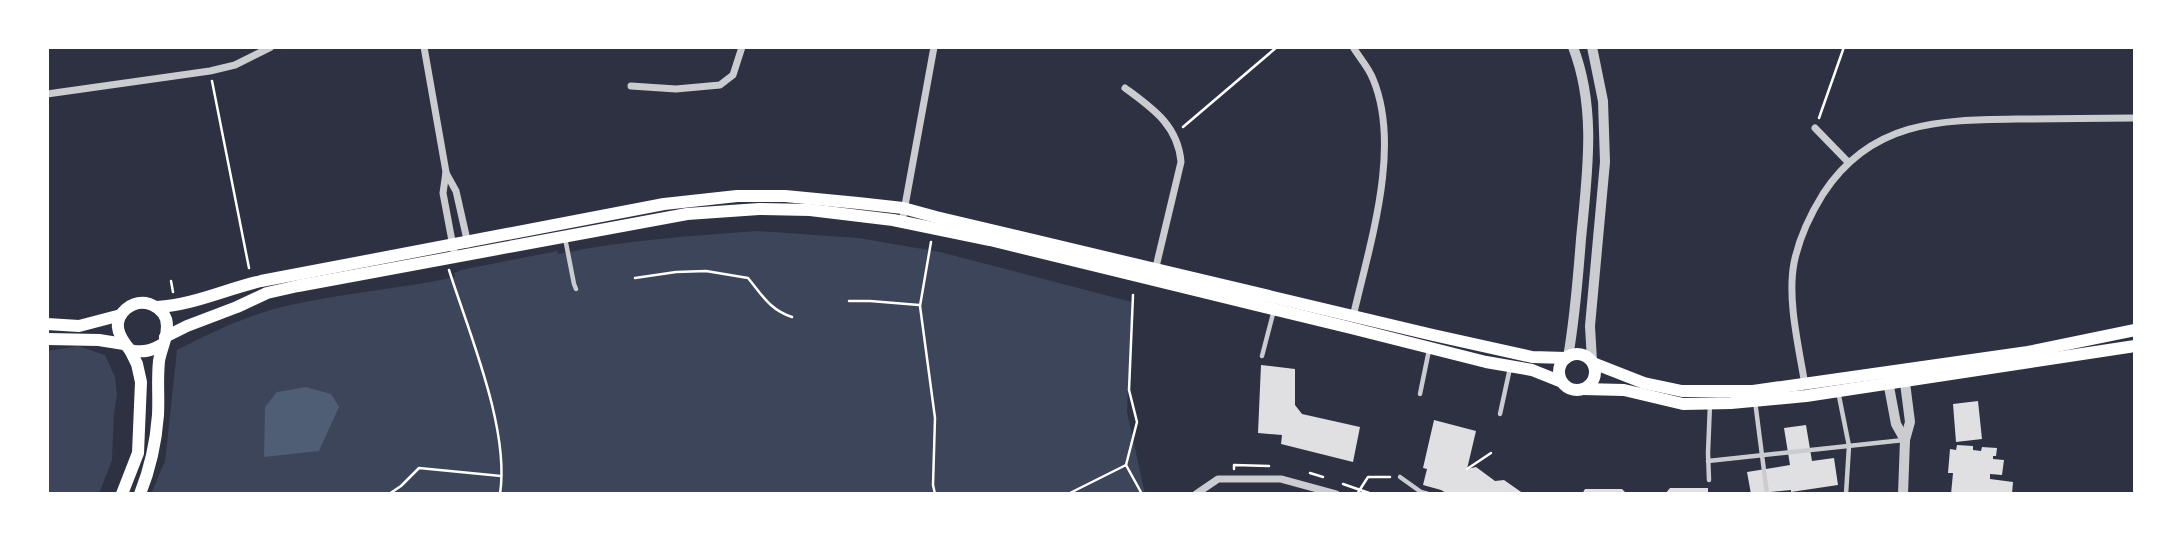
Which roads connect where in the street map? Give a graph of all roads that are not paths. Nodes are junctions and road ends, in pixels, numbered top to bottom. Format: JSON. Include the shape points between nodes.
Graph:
{"nodes":[{"id":1,"x":271,"y":47,"type":"edge"},
{"id":2,"x":424,"y":47,"type":"edge"},
{"id":3,"x":742,"y":47,"type":"edge"},
{"id":4,"x":934,"y":47,"type":"edge"},
{"id":5,"x":1353,"y":47,"type":"edge"},
{"id":6,"x":1573,"y":47,"type":"edge"},
{"id":7,"x":1592,"y":47,"type":"edge"},
{"id":8,"x":631,"y":86,"type":"dead end"},
{"id":9,"x":1125,"y":88,"type":"dead end"},
{"id":10,"x":47,"y":94,"type":"edge"},
{"id":11,"x":2135,"y":118,"type":"edge"},
{"id":12,"x":1815,"y":128,"type":"road end"},
{"id":13,"x":1848,"y":162,"type":"junction"},
{"id":14,"x":446,"y":172,"type":"junction"},
{"id":15,"x":904,"y":208,"type":"junction"},
{"id":16,"x":902,"y":222,"type":"junction"},
{"id":17,"x":565,"y":237,"type":"junction"},
{"id":18,"x":468,"y":241,"type":"junction"},
{"id":19,"x":453,"y":244,"type":"junction"},
{"id":20,"x":471,"y":255,"type":"junction"},
{"id":21,"x":451,"y":261,"type":"junction"},
{"id":22,"x":1154,"y":274,"type":"junction"},
{"id":23,"x":576,"y":289,"type":"dead end"},
{"id":24,"x":1275,"y":304,"type":"junction"},
{"id":25,"x":157,"y":307,"type":"junction"},
{"id":26,"x":121,"y":315,"type":"junction"},
{"id":27,"x":1352,"y":322,"type":"junction"},
{"id":28,"x":47,"y":324,"type":"edge"},
{"id":29,"x":2135,"y":330,"type":"edge"},
{"id":30,"x":47,"y":339,"type":"edge"},
{"id":31,"x":164,"y":340,"type":"junction"},
{"id":32,"x":1431,"y":341,"type":"junction"},
{"id":33,"x":2135,"y":346,"type":"edge"},
{"id":34,"x":127,"y":347,"type":"junction"},
{"id":35,"x":1262,"y":356,"type":"dead end"},
{"id":36,"x":1567,"y":357,"type":"junction"},
{"id":37,"x":1592,"y":362,"type":"junction"},
{"id":38,"x":1510,"y":367,"type":"junction"},
{"id":39,"x":1904,"y":376,"type":"junction"},
{"id":40,"x":1888,"y":378,"type":"junction"},
{"id":41,"x":1562,"y":383,"type":"junction"},
{"id":42,"x":1837,"y":386,"type":"junction"},
{"id":43,"x":1583,"y":390,"type":"junction"},
{"id":44,"x":1805,"y":390,"type":"junction"},
{"id":45,"x":1420,"y":394,"type":"dead end"},
{"id":46,"x":1754,"y":396,"type":"junction"},
{"id":47,"x":1710,"y":398,"type":"junction"},
{"id":48,"x":1500,"y":414,"type":"dead end"},
{"id":49,"x":1905,"y":440,"type":"junction"},
{"id":50,"x":1849,"y":446,"type":"junction"},
{"id":51,"x":1762,"y":456,"type":"junction"},
{"id":52,"x":1708,"y":461,"type":"junction"},
{"id":53,"x":1400,"y":477,"type":"road end"},
{"id":54,"x":1709,"y":480,"type":"dead end"},
{"id":55,"x":121,"y":494,"type":"edge"},
{"id":56,"x":140,"y":494,"type":"edge"},
{"id":57,"x":1196,"y":494,"type":"edge"},
{"id":58,"x":1336,"y":494,"type":"edge"},
{"id":59,"x":1428,"y":494,"type":"edge"},
{"id":60,"x":1767,"y":494,"type":"edge"},
{"id":61,"x":1846,"y":494,"type":"edge"},
{"id":62,"x":1903,"y":494,"type":"edge"}],
"edges":[{"from":1,"to":10,"type":"street","via":[[235,65],[210,71]]},
{"from":2,"to":14,"type":"street"},
{"from":3,"to":8,"type":"street","via":[[733,75],[720,85],[676,89]]},
{"from":4,"to":15,"type":"street"},
{"from":5,"to":27,"type":"street","via":[[1373,78],[1382,116],[1385,164]]},
{"from":6,"to":36,"type":"street","via":[[1590,142]]},
{"from":7,"to":37,"type":"street","via":[[1603,101],[1605,162],[1590,326]]},
{"from":9,"to":22,"type":"street","via":[[1158,113],[1180,147],[1181,162]]},
{"from":11,"to":13,"type":"street","via":[[1927,124],[1875,144]]},
{"from":12,"to":13,"type":"street"},
{"from":13,"to":44,"type":"street","via":[[1815,206],[1793,264]]},
{"from":14,"to":18,"type":"street","via":[[456,191]]},
{"from":14,"to":19,"type":"street","via":[[443,192]]},
{"from":15,"to":16,"type":"street"},
{"from":15,"to":18,"type":"main road","via":[[737,196]]},
{"from":15,"to":22,"type":"main road"},
{"from":16,"to":17,"type":"main road","via":[[810,210],[739,209]]},
{"from":16,"to":22,"type":"main road"},
{"from":17,"to":20,"type":"main road"},
{"from":17,"to":23,"type":"lane"},
{"from":18,"to":19,"type":"main road"},
{"from":18,"to":20,"type":"street"},
{"from":19,"to":21,"type":"street"},
{"from":19,"to":25,"type":"main road","via":[[261,281],[184,304]]},
{"from":20,"to":21,"type":"main road"},
{"from":21,"to":31,"type":"main road","via":[[267,293]]},
{"from":22,"to":24,"type":"main road"},
{"from":24,"to":27,"type":"main road"},
{"from":24,"to":35,"type":"lane"},
{"from":25,"to":26,"type":"main road","via":[[139,303]]},
{"from":25,"to":31,"type":"main road","via":[[167,322]]},
{"from":26,"to":28,"type":"main road","via":[[79,326]]},
{"from":26,"to":34,"type":"main road","via":[[117,327]]},
{"from":27,"to":32,"type":"main road"},
{"from":29,"to":39,"type":"main road"},
{"from":30,"to":34,"type":"main road","via":[[99,340]]},
{"from":31,"to":34,"type":"main road","via":[[140,353]]},
{"from":31,"to":56,"type":"main road","via":[[156,434]]},
{"from":32,"to":36,"type":"main road","via":[[1532,357]]},
{"from":32,"to":38,"type":"main road"},
{"from":32,"to":45,"type":"lane"},
{"from":33,"to":39,"type":"main road"},
{"from":34,"to":55,"type":"main road","via":[[141,382],[138,453]]},
{"from":36,"to":37,"type":"main road","via":[[1580,354]]},
{"from":36,"to":41,"type":"main road","via":[[1560,368]]},
{"from":37,"to":43,"type":"main road","via":[[1594,380]]},
{"from":37,"to":47,"type":"main road","via":[[1644,383]]},
{"from":38,"to":41,"type":"main road","via":[[1532,370]]},
{"from":38,"to":48,"type":"lane"},
{"from":39,"to":40,"type":"main road"},
{"from":39,"to":49,"type":"street","via":[[1910,422]]},
{"from":40,"to":42,"type":"main road"},
{"from":40,"to":49,"type":"street","via":[[1896,424]]},
{"from":41,"to":43,"type":"main road"},
{"from":42,"to":44,"type":"main road"},
{"from":42,"to":50,"type":"lane"},
{"from":43,"to":47,"type":"main road","via":[[1624,390],[1683,404]]},
{"from":44,"to":46,"type":"main road"},
{"from":46,"to":47,"type":"main road"},
{"from":46,"to":51,"type":"lane"},
{"from":47,"to":52,"type":"lane"},
{"from":49,"to":50,"type":"lane"},
{"from":49,"to":62,"type":"street"},
{"from":50,"to":51,"type":"lane"},
{"from":50,"to":61,"type":"lane"},
{"from":51,"to":52,"type":"lane"},
{"from":51,"to":60,"type":"lane"},
{"from":52,"to":54,"type":"lane"},
{"from":53,"to":59,"type":"lane"},
{"from":57,"to":58,"type":"street","via":[[1218,479],[1281,479]]}]}
